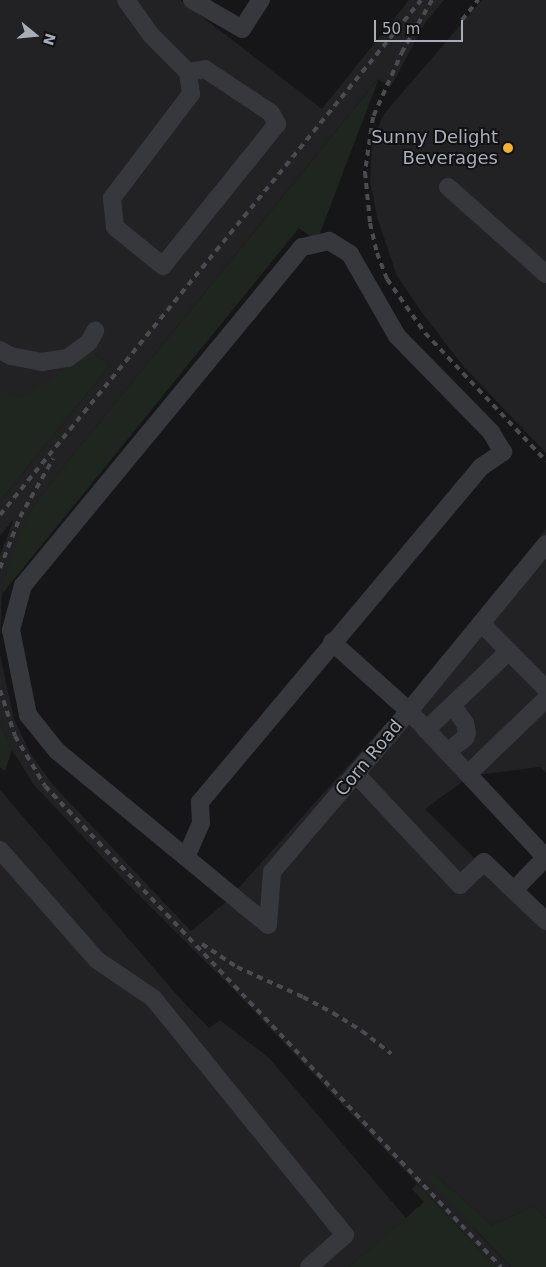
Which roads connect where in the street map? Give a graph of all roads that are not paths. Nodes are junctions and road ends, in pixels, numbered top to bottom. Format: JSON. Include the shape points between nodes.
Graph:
{"nodes":[{"id":1,"x":126,"y":0,"type":"edge"},
{"id":2,"x":192,"y":0,"type":"edge"},
{"id":3,"x":261,"y":0,"type":"edge"},
{"id":4,"x":188,"y":72,"type":"junction"},
{"id":5,"x":448,"y":187,"type":"dead end"},
{"id":6,"x":546,"y":274,"type":"edge"},
{"id":7,"x":95,"y":331,"type":"dead end"},
{"id":8,"x":0,"y":350,"type":"edge"},
{"id":9,"x":546,"y":544,"type":"edge"},
{"id":10,"x":481,"y":624,"type":"junction"},
{"id":11,"x":332,"y":642,"type":"junction"},
{"id":12,"x":508,"y":652,"type":"junction"},
{"id":13,"x":546,"y":690,"type":"edge"},
{"id":14,"x":546,"y":699,"type":"edge"},
{"id":15,"x":452,"y":705,"type":"junction"},
{"id":16,"x":409,"y":711,"type":"junction"},
{"id":17,"x":426,"y":730,"type":"junction"},
{"id":18,"x":447,"y":752,"type":"junction"},
{"id":19,"x":356,"y":774,"type":"junction"},
{"id":20,"x":468,"y":774,"type":"junction"},
{"id":21,"x":543,"y":849,"type":"edge"},
{"id":22,"x":0,"y":850,"type":"edge"},
{"id":23,"x":186,"y":857,"type":"junction"},
{"id":24,"x":515,"y":889,"type":"junction"},
{"id":25,"x":546,"y":921,"type":"edge"},
{"id":26,"x":309,"y":1267,"type":"edge"}],
"edges":[{"from":1,"to":4,"type":"street","via":[[151,35]]},
{"from":2,"to":3,"type":"street","via":[[242,29]]},
{"from":4,"to":4,"type":"street","via":[[205,69],[271,113],[277,124],[162,266],[115,227],[112,198],[191,94]]},
{"from":5,"to":6,"type":"street"},
{"from":7,"to":8,"type":"street","via":[[89,342],[68,358],[42,362],[10,356]]},
{"from":9,"to":10,"type":"street"},
{"from":10,"to":12,"type":"street"},
{"from":10,"to":16,"type":"street"},
{"from":11,"to":16,"type":"street"},
{"from":11,"to":23,"type":"street","via":[[200,802],[201,824]]},
{"from":11,"to":23,"type":"street","via":[[482,467],[503,452],[490,432],[397,336],[350,254],[330,241],[302,247],[23,585],[11,630],[28,715],[57,751]]},
{"from":12,"to":13,"type":"street"},
{"from":12,"to":15,"type":"street"},
{"from":14,"to":20,"type":"street"},
{"from":15,"to":17,"type":"street"},
{"from":15,"to":18,"type":"street","via":[[467,729],[465,738]]},
{"from":16,"to":17,"type":"street","name":"Corn Road"},
{"from":16,"to":19,"type":"street","name":"Corn Road"},
{"from":17,"to":18,"type":"street","name":"Corn Road"},
{"from":18,"to":20,"type":"street","name":"Corn Road"},
{"from":19,"to":23,"type":"street","name":"Corn Road","via":[[272,872],[268,925]]},
{"from":19,"to":24,"type":"street","via":[[460,885],[484,862]]},
{"from":20,"to":21,"type":"street","name":"Corn Road"},
{"from":21,"to":24,"type":"street"},
{"from":22,"to":26,"type":"street","via":[[97,960],[152,998],[345,1235]]},
{"from":24,"to":25,"type":"street"}]}
